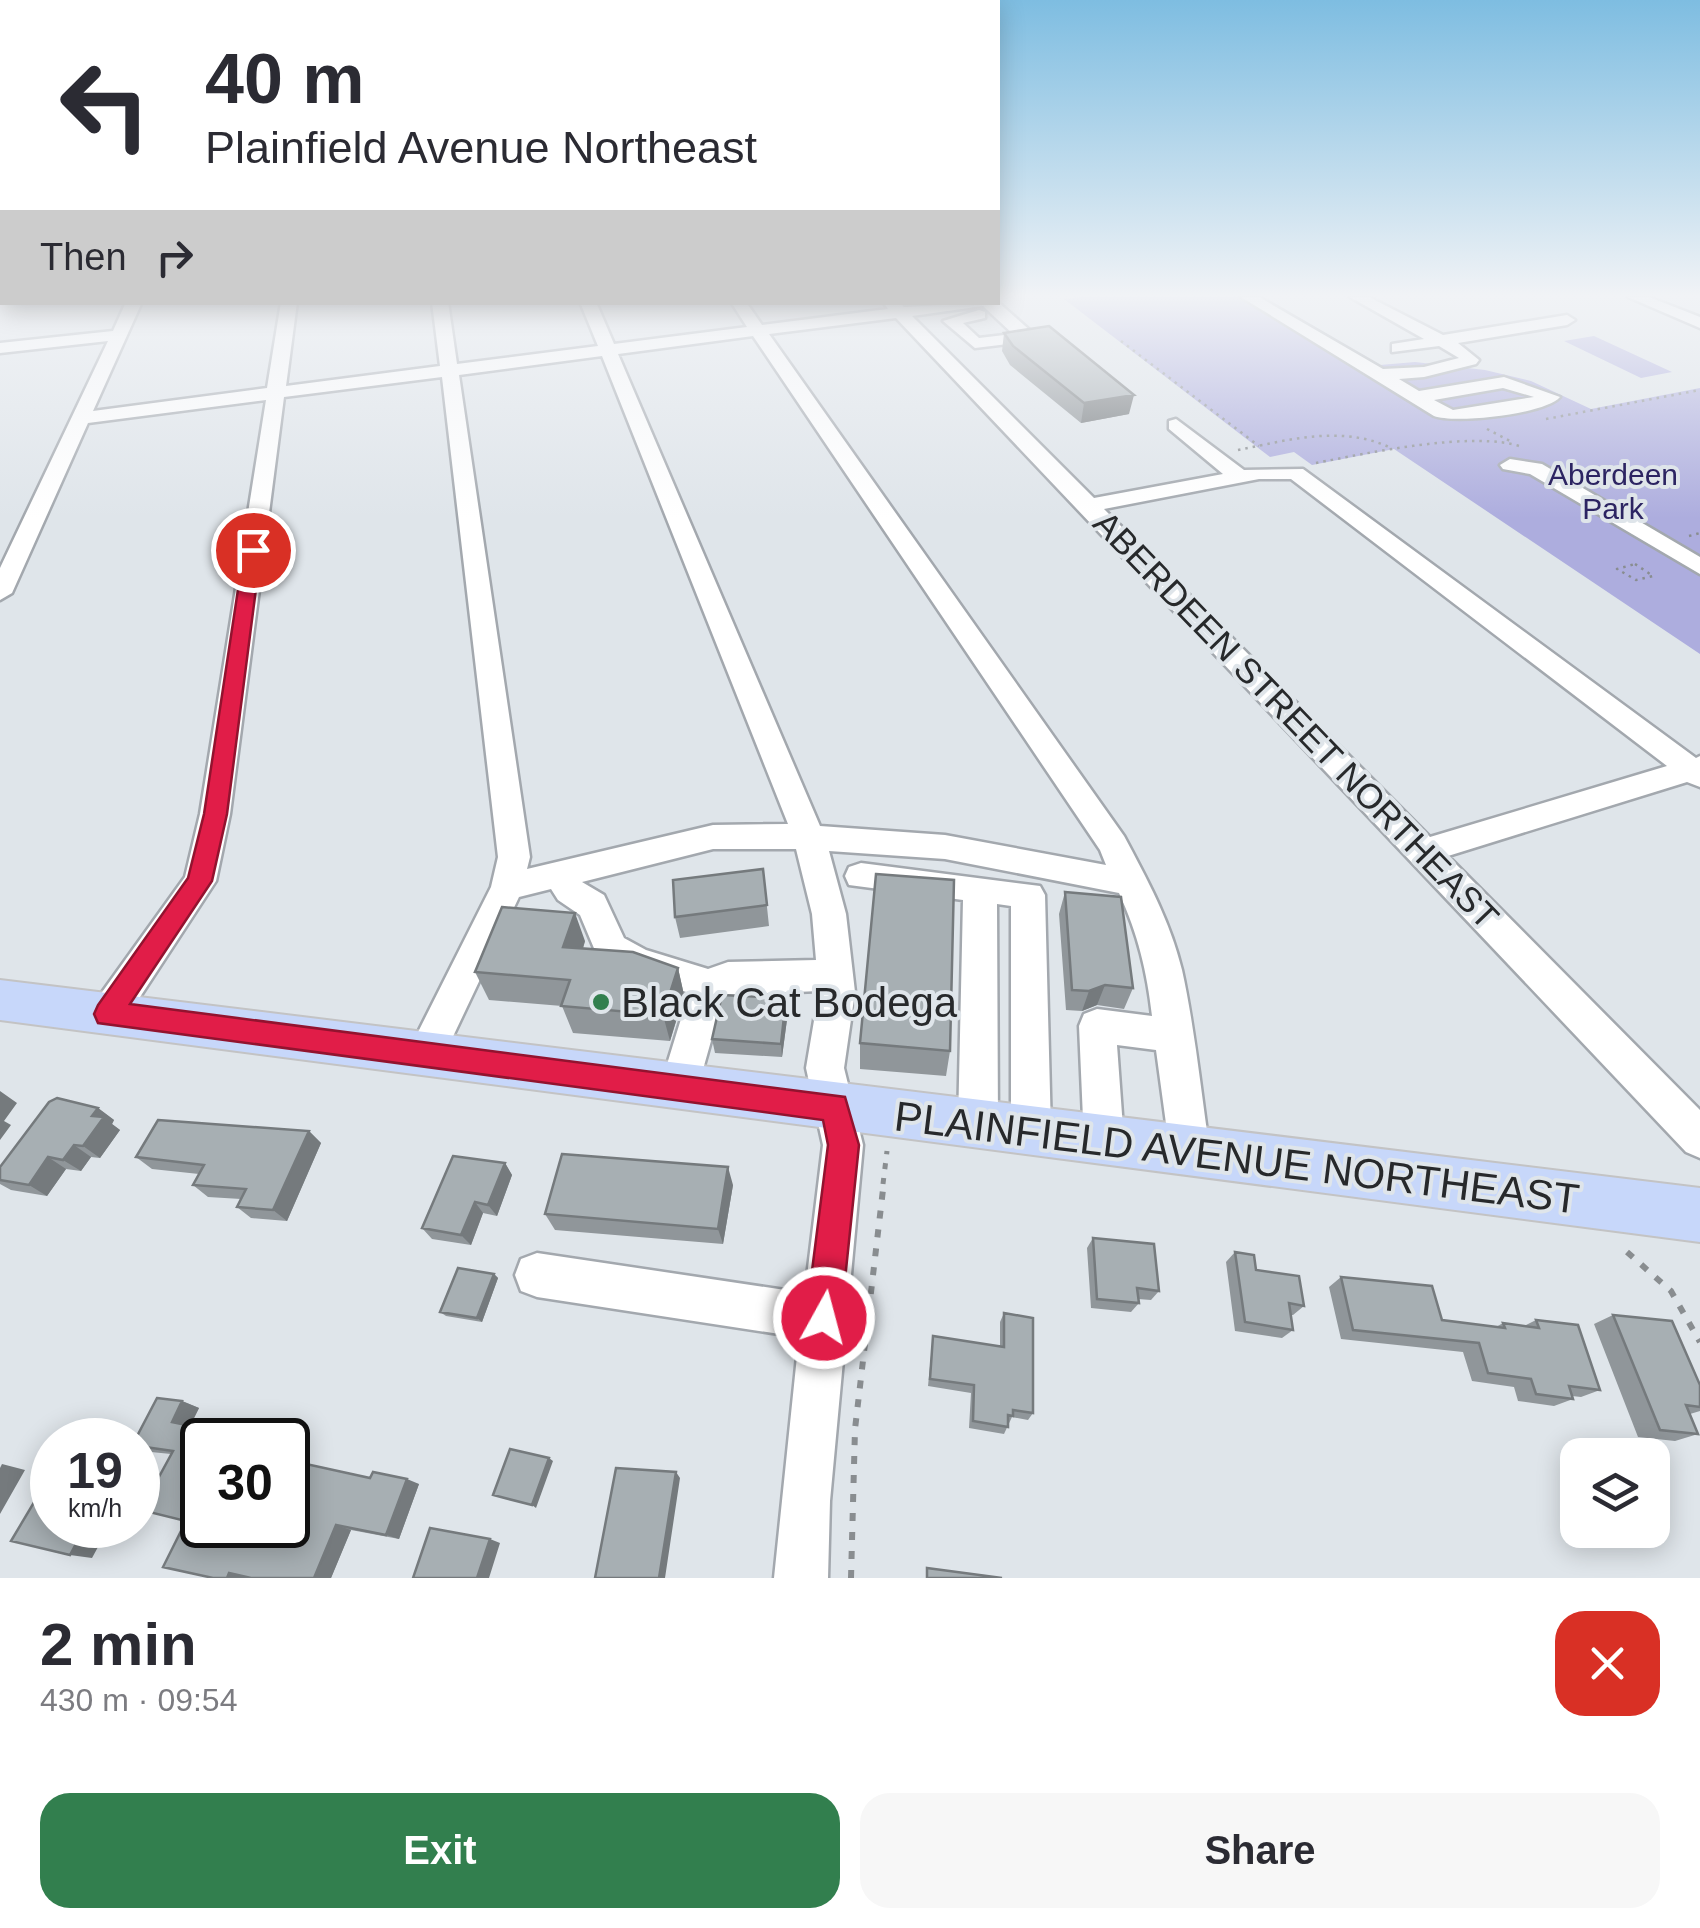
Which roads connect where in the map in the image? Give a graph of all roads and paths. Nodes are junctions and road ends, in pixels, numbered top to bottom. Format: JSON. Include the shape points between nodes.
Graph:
{"nodes":[{"id":1,"x":448,"y":370,"type":"edge"},
{"id":2,"x":103,"y":371,"type":"edge"},
{"id":3,"x":279,"y":371,"type":"edge"},
{"id":4,"x":443,"y":371,"type":"edge"},
{"id":5,"x":616,"y":371,"type":"edge"},
{"id":6,"x":784,"y":371,"type":"edge"},
{"id":7,"x":957,"y":371,"type":"edge"},
{"id":8,"x":1160,"y":371,"type":"edge"},
{"id":9,"x":1373,"y":371,"type":"edge"},
{"id":10,"x":1429,"y":371,"type":"edge"},
{"id":11,"x":1380,"y":375,"type":"junction"},
{"id":12,"x":1700,"y":390,"type":"edge"},
{"id":13,"x":276,"y":392,"type":"junction"},
{"id":14,"x":1417,"y":398,"type":"junction"},
{"id":15,"x":1463,"y":416,"type":"junction"},
{"id":16,"x":82,"y":418,"type":"junction"},
{"id":17,"x":1547,"y":419,"type":"dead end"},
{"id":18,"x":1176,"y":425,"type":"dead end"},
{"id":19,"x":1509,"y":426,"type":"dead end"},
{"id":20,"x":1490,"y":430,"type":"junction"},
{"id":21,"x":1474,"y":438,"type":"dead end"},
{"id":22,"x":1259,"y":446,"type":"junction"},
{"id":23,"x":1390,"y":448,"type":"dead end"},
{"id":24,"x":1212,"y":454,"type":"junction"},
{"id":25,"x":1514,"y":455,"type":"joint"},
{"id":26,"x":1240,"y":477,"type":"junction"},
{"id":27,"x":1088,"y":506,"type":"junction"},
{"id":28,"x":1700,"y":567,"type":"edge"},
{"id":29,"x":1645,"y":578,"type":"junction"},
{"id":30,"x":1650,"y":582,"type":"dead end"},
{"id":31,"x":0,"y":593,"type":"edge"},
{"id":32,"x":1697,"y":771,"type":"edge"},
{"id":33,"x":809,"y":837,"type":"junction"},
{"id":34,"x":1424,"y":851,"type":"junction"},
{"id":35,"x":560,"y":873,"type":"junction"},
{"id":36,"x":861,"y":876,"type":"dead end"},
{"id":37,"x":1133,"y":883,"type":"junction"},
{"id":38,"x":507,"y":887,"type":"junction"},
{"id":39,"x":980,"y":888,"type":"junction"},
{"id":40,"x":835,"y":975,"type":"junction"},
{"id":41,"x":709,"y":984,"type":"junction"},
{"id":42,"x":0,"y":1000,"type":"edge"},
{"id":43,"x":108,"y":1014,"type":"junction"},
{"id":44,"x":1174,"y":1035,"type":"junction"},
{"id":45,"x":426,"y":1054,"type":"junction"},
{"id":46,"x":678,"y":1087,"type":"junction"},
{"id":47,"x":835,"y":1108,"type":"junction"},
{"id":48,"x":978,"y":1125,"type":"junction"},
{"id":49,"x":1031,"y":1132,"type":"junction"},
{"id":50,"x":1700,"y":1138,"type":"edge"},
{"id":51,"x":1104,"y":1142,"type":"junction"},
{"id":52,"x":887,"y":1151,"type":"dead end"},
{"id":53,"x":1190,"y":1153,"type":"junction"},
{"id":54,"x":1695,"y":1224,"type":"edge"},
{"id":55,"x":1627,"y":1252,"type":"dead end"},
{"id":56,"x":537,"y":1274,"type":"dead end"},
{"id":57,"x":824,"y":1318,"type":"junction"},
{"id":58,"x":1700,"y":1342,"type":"edge"},
{"id":59,"x":802,"y":1578,"type":"edge"},
{"id":60,"x":851,"y":1578,"type":"edge"}],
"edges":[{"from":1,"to":38,"type":"street","via":[[506,774],[514,857]]},
{"from":2,"to":16,"type":"street"},
{"from":3,"to":13,"type":"street"},
{"from":4,"to":13,"type":"street"},
{"from":5,"to":33,"type":"street"},
{"from":6,"to":37,"type":"street","via":[[1088,806]]},
{"from":7,"to":27,"type":"street","name":"ABERDEEN STREET NORTHEAST"},
{"from":8,"to":22,"type":"path"},
{"from":9,"to":11,"type":"street"},
{"from":10,"to":11,"type":"street"},
{"from":11,"to":14,"type":"street"},
{"from":12,"to":17,"type":"path"},
{"from":13,"to":16,"type":"street"},
{"from":13,"to":43,"type":"street","via":[[200,881]]},
{"from":14,"to":15,"type":"street"},
{"from":14,"to":15,"type":"street","via":[[1504,382],[1551,397]]},
{"from":15,"to":20,"type":"path"},
{"from":16,"to":31,"type":"street"},
{"from":18,"to":24,"type":"street"},
{"from":19,"to":20,"type":"path"},
{"from":20,"to":21,"type":"path"},
{"from":20,"to":25,"type":"path"},
{"from":22,"to":23,"type":"path","via":[[1326,434]]},
{"from":22,"to":24,"type":"path"},
{"from":24,"to":26,"type":"street"},
{"from":25,"to":28,"type":"street"},
{"from":26,"to":27,"type":"street"},
{"from":26,"to":32,"type":"street","via":[[1300,474]]},
{"from":27,"to":34,"type":"street","name":"ABERDEEN STREET NORTHEAST"},
{"from":29,"to":29,"type":"path","via":[[1636,580],[1618,568],[1635,564],[1654,576]]},
{"from":29,"to":30,"type":"path"},
{"from":32,"to":34,"type":"street"},
{"from":33,"to":35,"type":"street","via":[[713,837]]},
{"from":33,"to":37,"type":"street","via":[[945,846]]},
{"from":33,"to":40,"type":"street","via":[[829,914]]},
{"from":34,"to":50,"type":"street","name":"ABERDEEN STREET NORTHEAST"},
{"from":35,"to":38,"type":"street"},
{"from":35,"to":41,"type":"street","via":[[570,894],[592,904],[612,948],[630,961]]},
{"from":36,"to":39,"type":"street"},
{"from":37,"to":44,"type":"street","via":[[1160,956]]},
{"from":38,"to":45,"type":"street"},
{"from":39,"to":48,"type":"street"},
{"from":39,"to":49,"type":"street","via":[[1028,895]]},
{"from":40,"to":41,"type":"street","via":[[742,976]]},
{"from":40,"to":47,"type":"street","via":[[825,1068]]},
{"from":41,"to":46,"type":"street"},
{"from":42,"to":43,"type":"main road","name":"PLAINFIELD AVENUE NORTHEAST"},
{"from":43,"to":45,"type":"main road","name":"PLAINFIELD AVENUE NORTHEAST"},
{"from":44,"to":51,"type":"street","via":[[1098,1026]]},
{"from":44,"to":53,"type":"street"},
{"from":45,"to":46,"type":"main road","name":"PLAINFIELD AVENUE NORTHEAST"},
{"from":46,"to":47,"type":"main road","name":"PLAINFIELD AVENUE NORTHEAST"},
{"from":47,"to":48,"type":"main road","name":"PLAINFIELD AVENUE NORTHEAST"},
{"from":47,"to":57,"type":"street","via":[[844,1145]]},
{"from":48,"to":49,"type":"main road","name":"PLAINFIELD AVENUE NORTHEAST"},
{"from":49,"to":51,"type":"main road","name":"PLAINFIELD AVENUE NORTHEAST"},
{"from":51,"to":53,"type":"main road","name":"PLAINFIELD AVENUE NORTHEAST"},
{"from":52,"to":60,"type":"path","via":[[855,1429]]},
{"from":53,"to":54,"type":"main road","name":"PLAINFIELD AVENUE NORTHEAST"},
{"from":55,"to":58,"type":"path","via":[[1662,1277],[1686,1308]]},
{"from":56,"to":57,"type":"street"},
{"from":57,"to":59,"type":"street"}]}
